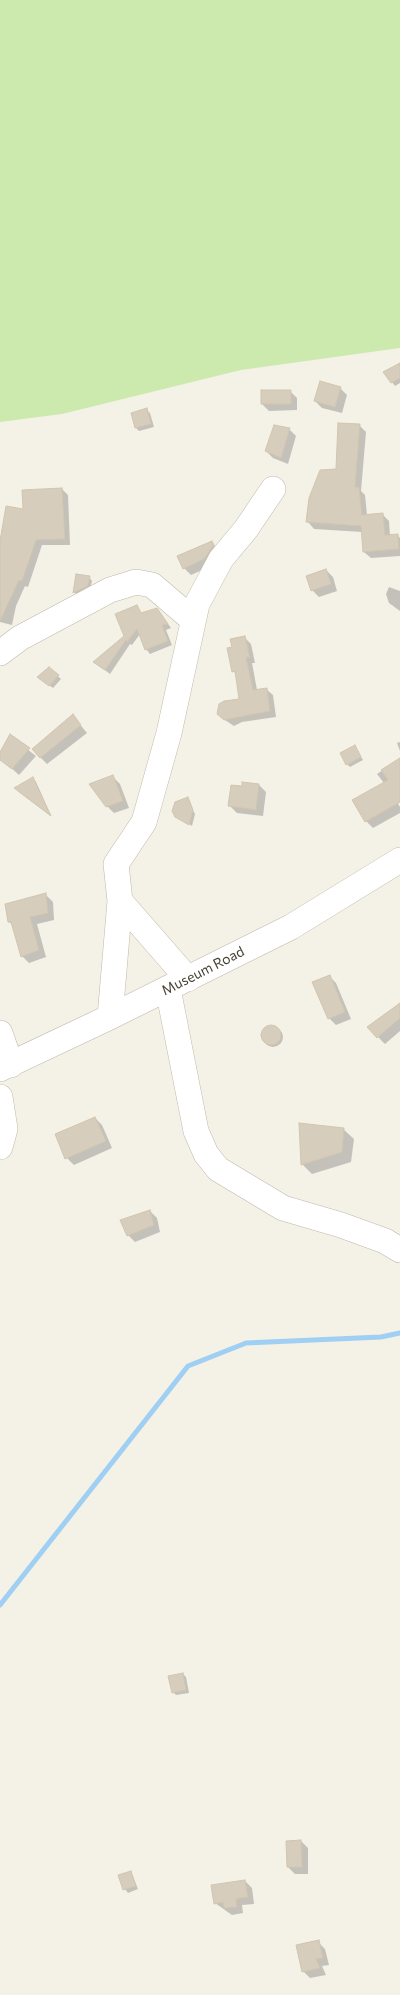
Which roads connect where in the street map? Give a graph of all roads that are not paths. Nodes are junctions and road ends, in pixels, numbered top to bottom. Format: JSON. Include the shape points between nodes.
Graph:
{"nodes":[{"id":1,"x":273,"y":489,"type":"dead end"},
{"id":2,"x":193,"y":620,"type":"junction"},
{"id":3,"x":0,"y":653,"type":"edge"},
{"id":4,"x":400,"y":860,"type":"edge"},
{"id":5,"x":120,"y":901,"type":"junction"},
{"id":6,"x":178,"y":984,"type":"junction"},
{"id":7,"x":110,"y":1018,"type":"junction"},
{"id":8,"x":0,"y":1033,"type":"edge"},
{"id":9,"x":6,"y":1067,"type":"edge"},
{"id":10,"x":0,"y":1097,"type":"edge"},
{"id":11,"x":0,"y":1147,"type":"edge"},
{"id":12,"x":400,"y":1250,"type":"edge"}],
"edges":[{"from":1,"to":2,"type":"street","via":[[246,529],[220,559],[196,604]]},
{"from":2,"to":3,"type":"street","via":[[152,585],[136,582],[110,590],[20,638]]},
{"from":2,"to":5,"type":"street","via":[[169,733],[144,822],[116,864]]},
{"from":4,"to":6,"type":"street","name":"Museum Road","via":[[291,927]]},
{"from":5,"to":6,"type":"street"},
{"from":5,"to":7,"type":"street"},
{"from":6,"to":7,"type":"street","name":"Museum Road"},
{"from":6,"to":12,"type":"street","via":[[196,1130],[206,1154],[218,1168],[283,1208],[341,1225]]},
{"from":7,"to":9,"type":"street","name":"Museum Road"},
{"from":8,"to":9,"type":"street"},
{"from":10,"to":11,"type":"street","via":[[5,1129]]}]}
